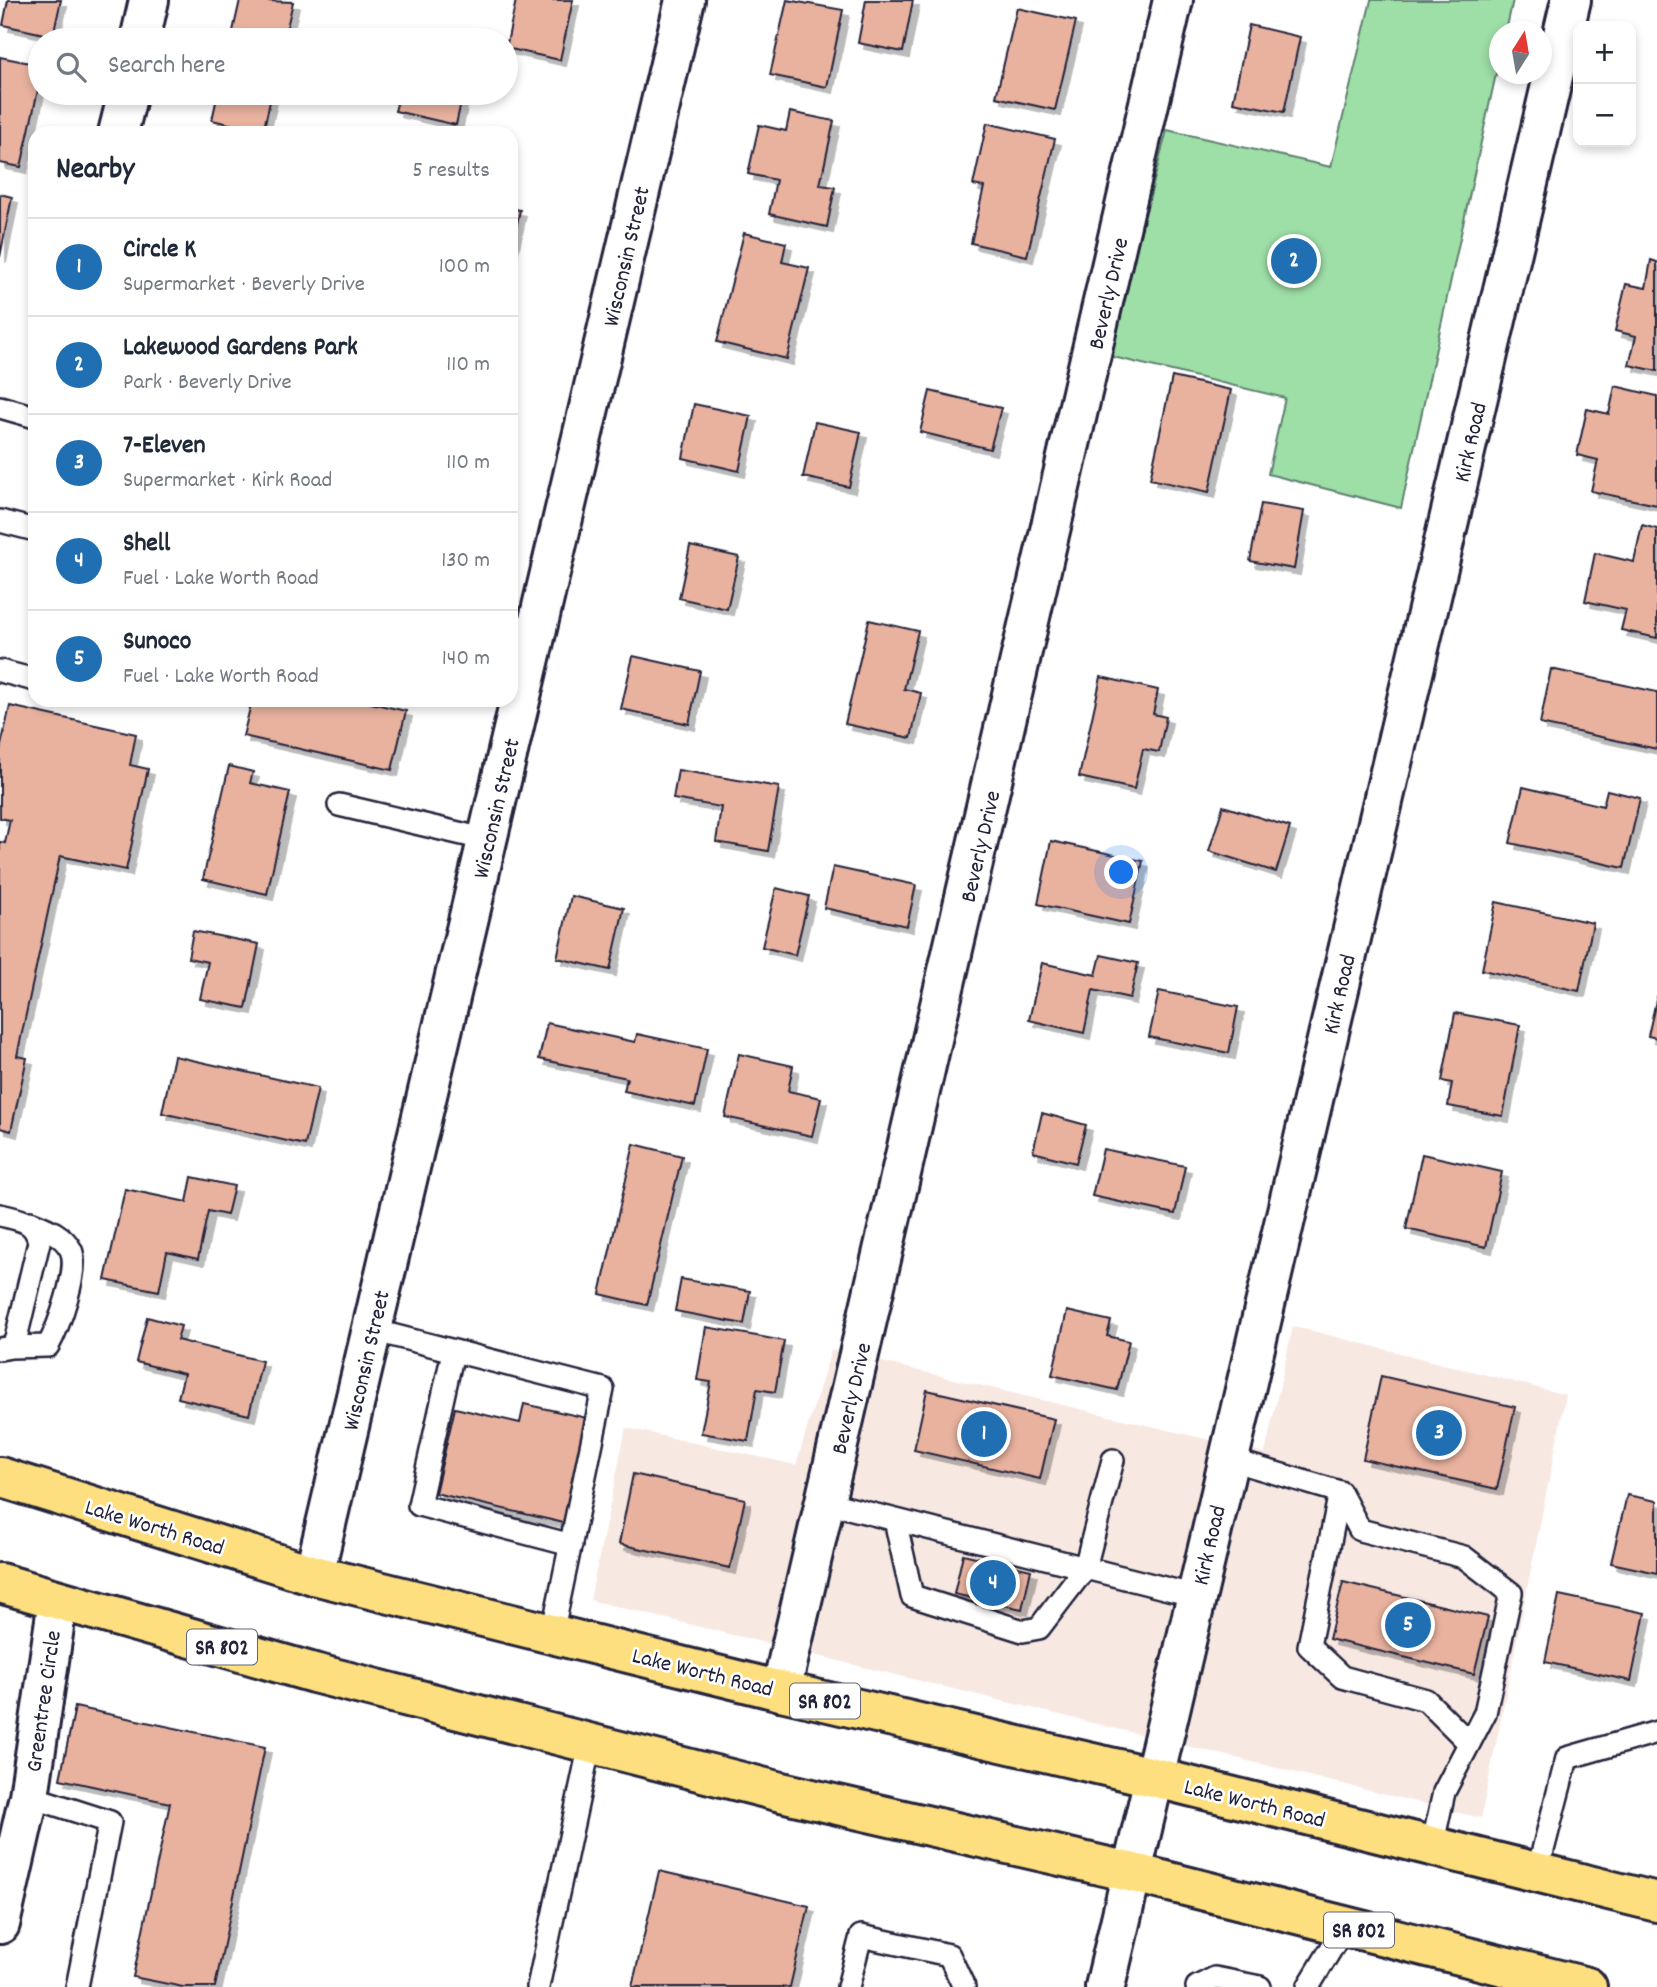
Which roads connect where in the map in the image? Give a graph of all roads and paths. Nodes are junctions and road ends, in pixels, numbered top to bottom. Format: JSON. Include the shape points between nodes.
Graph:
{"nodes":[{"id":1,"x":149,"y":0,"type":"edge"},
{"id":2,"x":685,"y":0,"type":"edge"},
{"id":3,"x":1173,"y":0,"type":"edge"},
{"id":4,"x":1571,"y":0,"type":"edge"},
{"id":5,"x":142,"y":28,"type":"edge"},
{"id":6,"x":125,"y":105,"type":"edge"},
{"id":7,"x":120,"y":126,"type":"edge"},
{"id":8,"x":0,"y":407,"type":"edge"},
{"id":9,"x":28,"y":415,"type":"edge"},
{"id":10,"x":0,"y":521,"type":"edge"},
{"id":11,"x":28,"y":528,"type":"edge"},
{"id":12,"x":0,"y":671,"type":"edge"},
{"id":13,"x":28,"y":678,"type":"edge"},
{"id":14,"x":339,"y":805,"type":"dead end"},
{"id":15,"x":488,"y":840,"type":"junction"},
{"id":16,"x":0,"y":1215,"type":"edge"},
{"id":17,"x":30,"y":1222,"type":"junction"},
{"id":18,"x":372,"y":1330,"type":"junction"},
{"id":19,"x":5,"y":1348,"type":"edge"},
{"id":20,"x":453,"y":1352,"type":"junction"},
{"id":21,"x":1228,"y":1459,"type":"junction"},
{"id":22,"x":1113,"y":1460,"type":"dead end"},
{"id":23,"x":0,"y":1477,"type":"edge"},
{"id":24,"x":1340,"y":1492,"type":"junction"},
{"id":25,"x":825,"y":1502,"type":"junction"},
{"id":26,"x":895,"y":1520,"type":"junction"},
{"id":27,"x":571,"y":1545,"type":"junction"},
{"id":28,"x":1085,"y":1568,"type":"junction"},
{"id":29,"x":314,"y":1576,"type":"junction"},
{"id":30,"x":0,"y":1583,"type":"edge"},
{"id":31,"x":1196,"y":1596,"type":"junction"},
{"id":32,"x":58,"y":1600,"type":"junction"},
{"id":33,"x":552,"y":1634,"type":"junction"},
{"id":34,"x":781,"y":1690,"type":"junction"},
{"id":35,"x":1657,"y":1732,"type":"edge"},
{"id":36,"x":1469,"y":1743,"type":"junction"},
{"id":37,"x":590,"y":1744,"type":"junction"},
{"id":38,"x":1153,"y":1777,"type":"junction"},
{"id":39,"x":29,"y":1796,"type":"junction"},
{"id":40,"x":1432,"y":1847,"type":"junction"},
{"id":41,"x":1130,"y":1872,"type":"junction"},
{"id":42,"x":1537,"y":1873,"type":"junction"},
{"id":43,"x":1657,"y":1902,"type":"edge"},
{"id":44,"x":0,"y":1924,"type":"edge"},
{"id":45,"x":1345,"y":1926,"type":"junction"},
{"id":46,"x":1523,"y":1979,"type":"edge"},
{"id":47,"x":77,"y":1987,"type":"edge"},
{"id":48,"x":538,"y":1987,"type":"edge"},
{"id":49,"x":848,"y":1987,"type":"edge"},
{"id":50,"x":964,"y":1987,"type":"edge"},
{"id":51,"x":1105,"y":1987,"type":"edge"},
{"id":52,"x":1197,"y":1987,"type":"edge"},
{"id":53,"x":1260,"y":1987,"type":"edge"},
{"id":54,"x":1308,"y":1987,"type":"edge"},
{"id":55,"x":1587,"y":1987,"type":"edge"}],
"edges":[{"from":1,"to":5,"type":"street"},
{"from":2,"to":15,"type":"street","name":"Wisconsin Street"},
{"from":3,"to":25,"type":"street","name":"Beverly Drive"},
{"from":4,"to":21,"type":"street","name":"Kirk Road"},
{"from":6,"to":7,"type":"street"},
{"from":8,"to":9,"type":"lane"},
{"from":10,"to":11,"type":"lane"},
{"from":12,"to":13,"type":"lane"},
{"from":14,"to":15,"type":"lane"},
{"from":15,"to":18,"type":"street","name":"Wisconsin Street"},
{"from":16,"to":17,"type":"lane"},
{"from":17,"to":19,"type":"lane","via":[[39,1242],[16,1338]]},
{"from":17,"to":19,"type":"lane","via":[[62,1238],[72,1251],[71,1270],[60,1324],[48,1346]]},
{"from":18,"to":20,"type":"lane"},
{"from":18,"to":29,"type":"street","name":"Wisconsin Street"},
{"from":20,"to":27,"type":"lane","via":[[603,1389]]},
{"from":20,"to":27,"type":"lane","via":[[419,1505]]},
{"from":21,"to":24,"type":"lane"},
{"from":21,"to":31,"type":"street","name":"Kirk Road"},
{"from":22,"to":28,"type":"lane"},
{"from":23,"to":29,"type":"main road","name":"Lake Worth Road","number":"SR 802"},
{"from":24,"to":36,"type":"lane","via":[[1308,1646],[1342,1677],[1426,1700]]},
{"from":24,"to":36,"type":"lane","via":[[1360,1530],[1464,1557],[1511,1593],[1485,1713]]},
{"from":25,"to":26,"type":"lane"},
{"from":25,"to":34,"type":"street","name":"Beverly Drive"},
{"from":26,"to":28,"type":"lane"},
{"from":26,"to":28,"type":"lane","via":[[912,1596],[1023,1631],[1040,1628]]},
{"from":27,"to":33,"type":"lane"},
{"from":28,"to":31,"type":"lane"},
{"from":29,"to":33,"type":"main road","name":"Lake Worth Road","number":"SR 802"},
{"from":30,"to":32,"type":"main road","number":"SR 802"},
{"from":31,"to":38,"type":"street","name":"Kirk Road"},
{"from":32,"to":37,"type":"main road","number":"SR 802","via":[[314,1673]]},
{"from":32,"to":39,"type":"street","name":"Greentree Circle"},
{"from":33,"to":34,"type":"main road","name":"Lake Worth Road","number":"SR 802"},
{"from":34,"to":38,"type":"main road","name":"Lake Worth Road","number":"SR 802"},
{"from":35,"to":42,"type":"lane","via":[[1567,1758]]},
{"from":36,"to":40,"type":"lane","via":[[1444,1793]]},
{"from":37,"to":41,"type":"main road","number":"SR 802"},
{"from":37,"to":48,"type":"lane"},
{"from":38,"to":40,"type":"main road","name":"Lake Worth Road","number":"SR 802"},
{"from":38,"to":41,"type":"street","name":"Kirk Road"},
{"from":39,"to":44,"type":"street","name":"Greentree Circle"},
{"from":39,"to":47,"type":"lane","via":[[110,1822]]},
{"from":40,"to":42,"type":"main road","name":"Lake Worth Road","number":"SR 802"},
{"from":41,"to":45,"type":"main road","number":"SR 802"},
{"from":41,"to":51,"type":"street","name":"Kirk Road"},
{"from":42,"to":43,"type":"main road","name":"Lake Worth Road","number":"SR 802"},
{"from":45,"to":46,"type":"main road","number":"SR 802"},
{"from":45,"to":54,"type":"lane"},
{"from":46,"to":55,"type":"main road","number":"SR 802"},
{"from":49,"to":50,"type":"lane","via":[[861,1936],[949,1955]]},
{"from":52,"to":53,"type":"lane","via":[[1215,1978]]}]}
